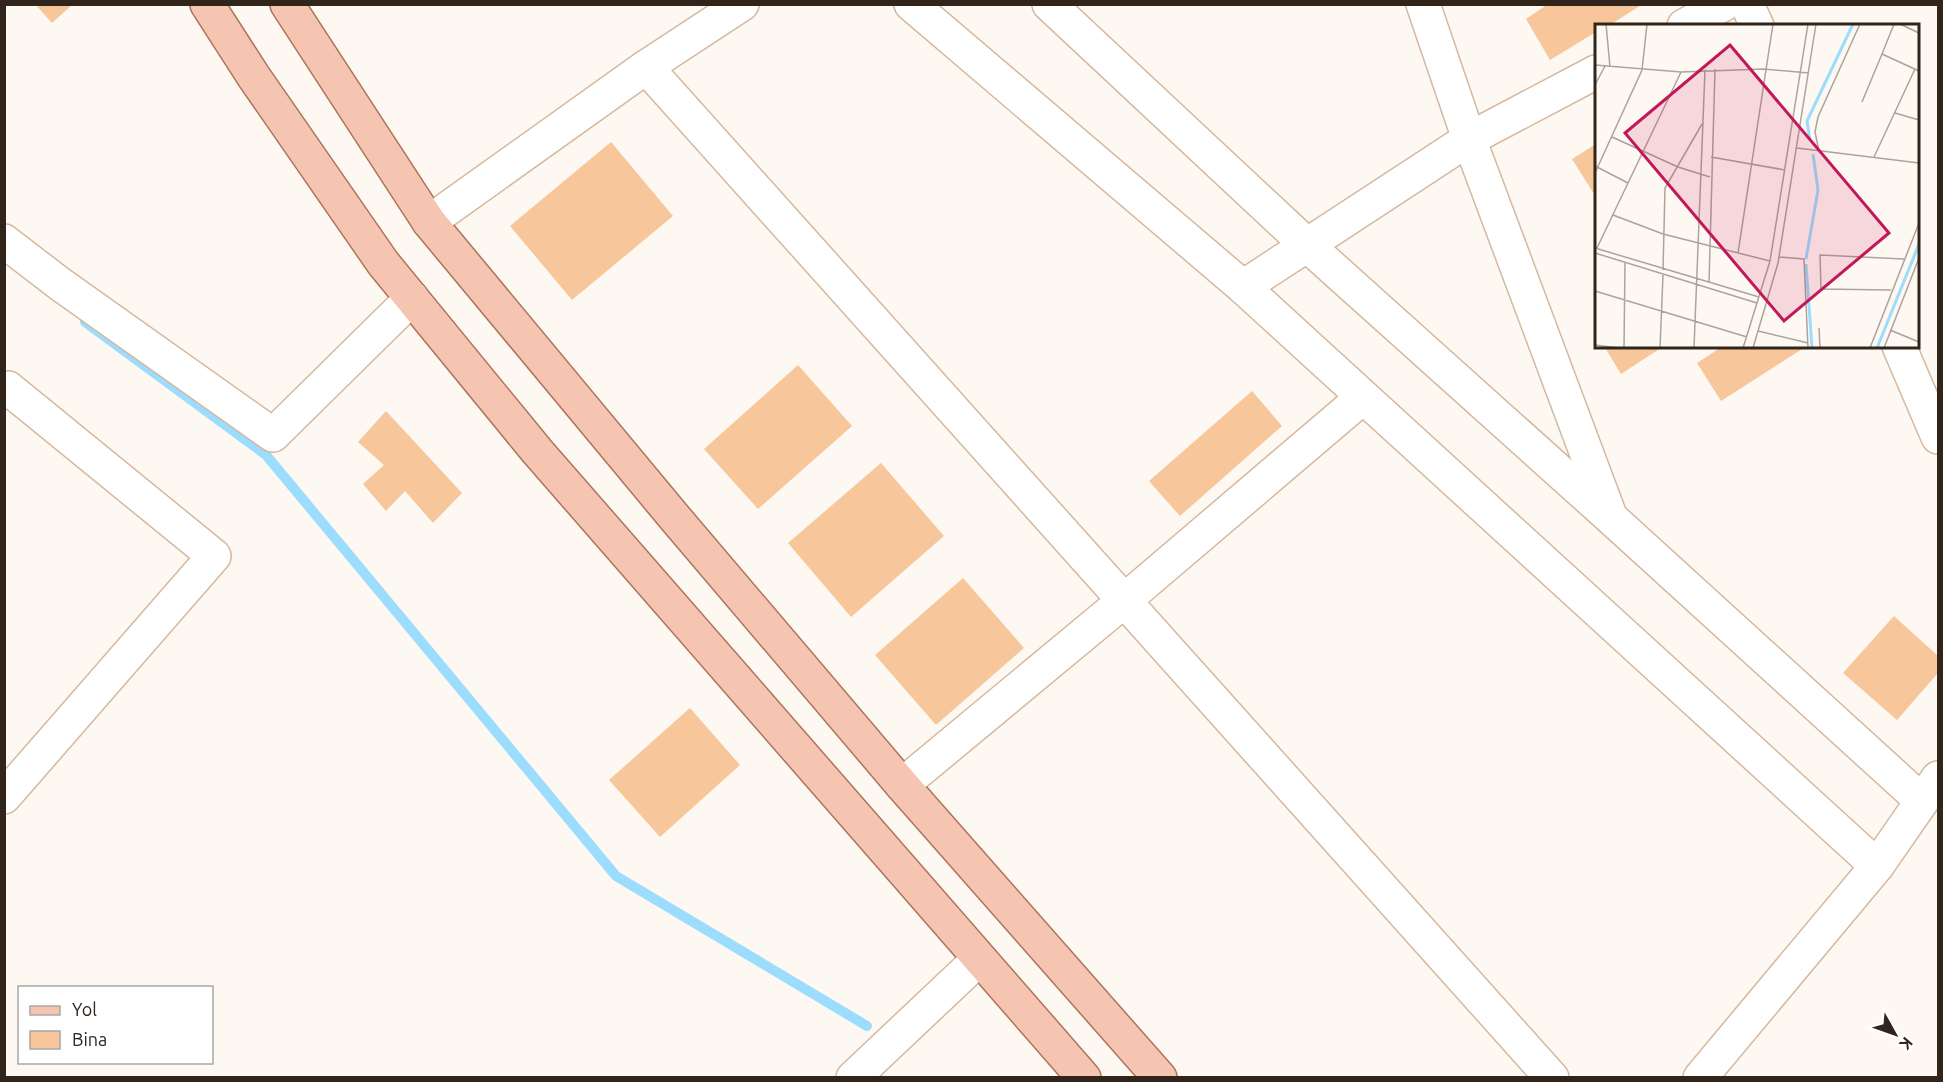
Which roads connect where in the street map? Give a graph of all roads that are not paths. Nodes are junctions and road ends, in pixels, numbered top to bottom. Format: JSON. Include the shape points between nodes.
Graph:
{"nodes":[{"id":1,"x":287,"y":4,"type":"edge"},
{"id":2,"x":742,"y":4,"type":"edge"},
{"id":3,"x":911,"y":4,"type":"edge"},
{"id":4,"x":1049,"y":4,"type":"edge"},
{"id":5,"x":1423,"y":4,"type":"edge"},
{"id":6,"x":1725,"y":4,"type":"edge"},
{"id":7,"x":1747,"y":4,"type":"edge"},
{"id":8,"x":215,"y":7,"type":"edge"},
{"id":9,"x":1688,"y":24,"type":"edge"},
{"id":10,"x":1755,"y":24,"type":"edge"},
{"id":11,"x":646,"y":67,"type":"junction"},
{"id":12,"x":1595,"y":73,"type":"edge"},
{"id":13,"x":1469,"y":139,"type":"junction"},
{"id":14,"x":429,"y":222,"type":"junction"},
{"id":15,"x":4,"y":241,"type":"edge"},
{"id":16,"x":1306,"y":244,"type":"junction"},
{"id":17,"x":1243,"y":287,"type":"junction"},
{"id":18,"x":412,"y":298,"type":"junction"},
{"id":19,"x":1900,"y":348,"type":"edge"},
{"id":20,"x":4,"y":392,"type":"edge"},
{"id":21,"x":1362,"y":398,"type":"junction"},
{"id":22,"x":1938,"y":437,"type":"edge"},
{"id":23,"x":1610,"y":517,"type":"junction"},
{"id":24,"x":1125,"y":600,"type":"junction"},
{"id":25,"x":902,"y":785,"type":"junction"},
{"id":26,"x":1930,"y":789,"type":"edge"},
{"id":27,"x":4,"y":797,"type":"edge"},
{"id":28,"x":1877,"y":866,"type":"junction"},
{"id":29,"x":979,"y":959,"type":"junction"},
{"id":30,"x":853,"y":1077,"type":"edge"},
{"id":31,"x":1083,"y":1077,"type":"edge"},
{"id":32,"x":1160,"y":1077,"type":"edge"},
{"id":33,"x":1552,"y":1077,"type":"edge"},
{"id":34,"x":1700,"y":1077,"type":"edge"}],
"edges":[{"from":1,"to":14,"type":"main road"},
{"from":2,"to":11,"type":"street"},
{"from":3,"to":17,"type":"street"},
{"from":4,"to":16,"type":"street"},
{"from":5,"to":13,"type":"street"},
{"from":6,"to":9,"type":"street"},
{"from":7,"to":10,"type":"street"},
{"from":8,"to":18,"type":"main road","via":[[254,77],[383,263]]},
{"from":11,"to":14,"type":"street"},
{"from":11,"to":24,"type":"street"},
{"from":12,"to":13,"type":"street"},
{"from":13,"to":16,"type":"street"},
{"from":13,"to":23,"type":"street"},
{"from":14,"to":25,"type":"main road"},
{"from":15,"to":18,"type":"street","via":[[273,435]]},
{"from":16,"to":17,"type":"street"},
{"from":16,"to":23,"type":"street"},
{"from":17,"to":21,"type":"street"},
{"from":18,"to":29,"type":"main road","via":[[537,451]]},
{"from":19,"to":22,"type":"street"},
{"from":20,"to":27,"type":"street","via":[[8,388],[214,556]]},
{"from":21,"to":24,"type":"street"},
{"from":21,"to":28,"type":"street"},
{"from":23,"to":26,"type":"street"},
{"from":24,"to":25,"type":"street"},
{"from":24,"to":33,"type":"street"},
{"from":25,"to":32,"type":"main road"},
{"from":26,"to":28,"type":"street"},
{"from":28,"to":34,"type":"street"},
{"from":29,"to":30,"type":"street"},
{"from":29,"to":31,"type":"main road"}]}
